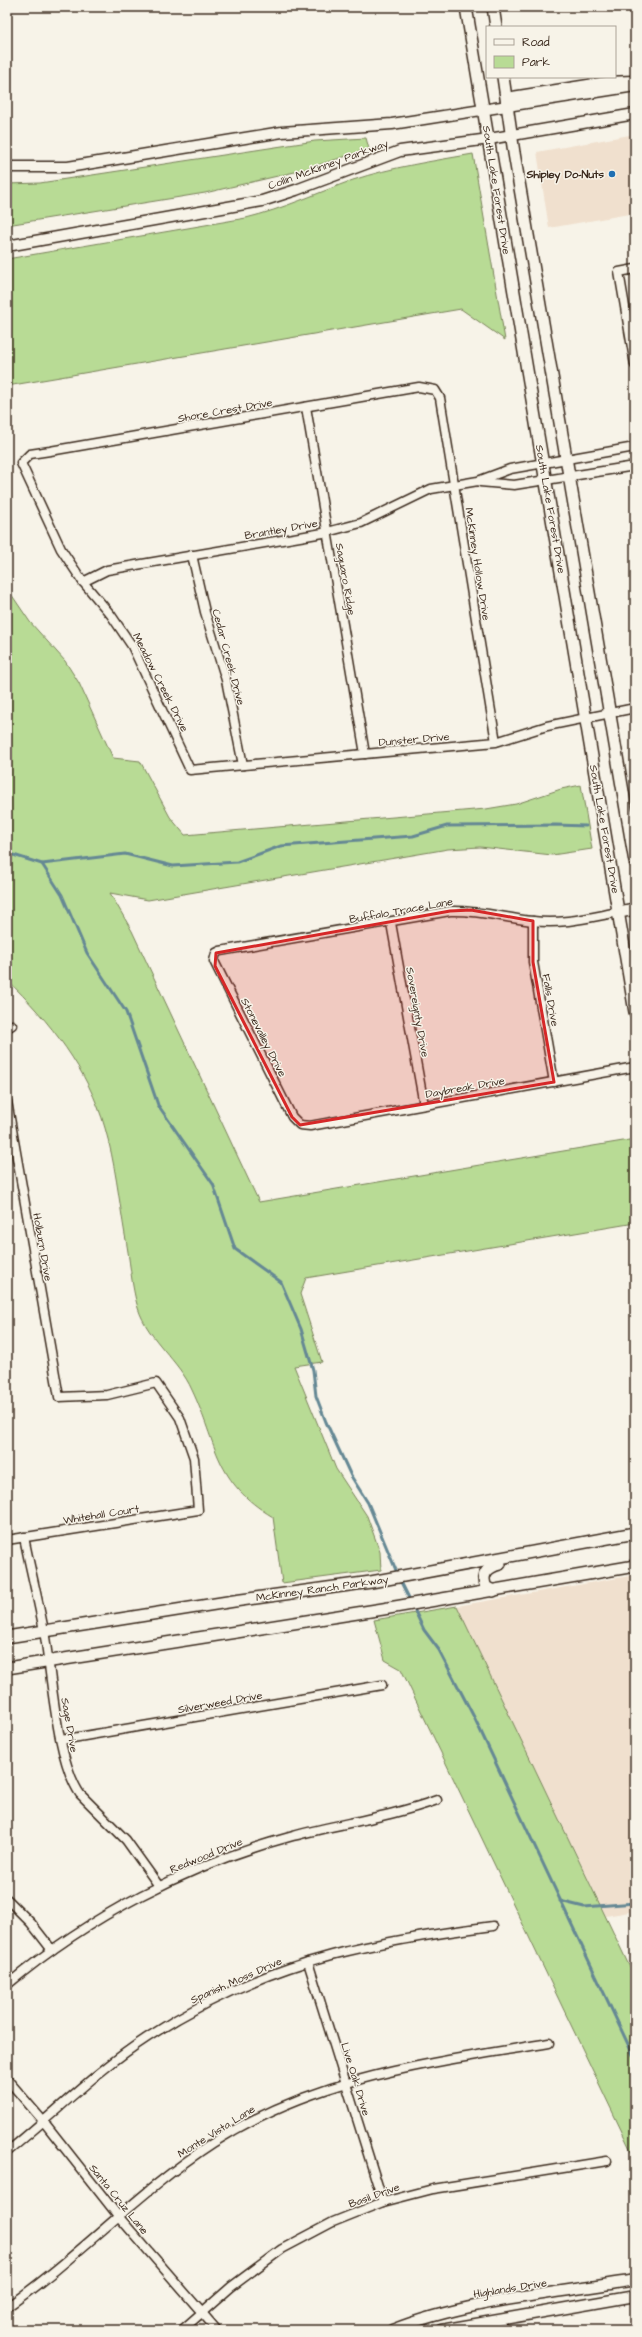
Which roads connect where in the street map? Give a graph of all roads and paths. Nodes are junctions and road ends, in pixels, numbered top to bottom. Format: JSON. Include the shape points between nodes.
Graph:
{"nodes":[{"id":1,"x":466,"y":7,"type":"edge"},
{"id":2,"x":493,"y":7,"type":"edge"},
{"id":3,"x":496,"y":26,"type":"edge"},
{"id":4,"x":503,"y":78,"type":"edge"},
{"id":5,"x":635,"y":81,"type":"edge"},
{"id":6,"x":635,"y":86,"type":"edge"},
{"id":7,"x":507,"y":102,"type":"junction"},
{"id":8,"x":484,"y":110,"type":"junction"},
{"id":9,"x":635,"y":114,"type":"edge"},
{"id":10,"x":512,"y":135,"type":"junction"},
{"id":11,"x":489,"y":139,"type":"junction"},
{"id":12,"x":7,"y":167,"type":"edge"},
{"id":13,"x":7,"y":246,"type":"edge"},
{"id":14,"x":635,"y":269,"type":"edge"},
{"id":15,"x":634,"y":346,"type":"edge"},
{"id":16,"x":635,"y":365,"type":"edge"},
{"id":17,"x":435,"y":390,"type":"joint"},
{"id":18,"x":306,"y":407,"type":"junction"},
{"id":19,"x":635,"y":448,"type":"edge"},
{"id":20,"x":566,"y":459,"type":"junction"},
{"id":21,"x":21,"y":462,"type":"joint"},
{"id":22,"x":543,"y":463,"type":"junction"},
{"id":23,"x":635,"y":466,"type":"edge"},
{"id":24,"x":569,"y":477,"type":"junction"},
{"id":25,"x":478,"y":481,"type":"junction"},
{"id":26,"x":546,"y":481,"type":"junction"},
{"id":27,"x":454,"y":486,"type":"junction"},
{"id":28,"x":327,"y":532,"type":"junction"},
{"id":29,"x":192,"y":555,"type":"junction"},
{"id":30,"x":83,"y":582,"type":"junction"},
{"id":31,"x":635,"y":708,"type":"edge"},
{"id":32,"x":609,"y":712,"type":"junction"},
{"id":33,"x":586,"y":717,"type":"junction"},
{"id":34,"x":496,"y":742,"type":"junction"},
{"id":35,"x":365,"y":754,"type":"junction"},
{"id":36,"x":242,"y":766,"type":"junction"},
{"id":37,"x":190,"y":770,"type":"joint"},
{"id":38,"x":635,"y":862,"type":"edge"},
{"id":39,"x":635,"y":909,"type":"edge"},
{"id":40,"x":619,"y":912,"type":"junction"},
{"id":41,"x":533,"y":921,"type":"junction"},
{"id":42,"x":390,"y":923,"type":"junction"},
{"id":43,"x":214,"y":957,"type":"joint"},
{"id":44,"x":635,"y":1012,"type":"edge"},
{"id":45,"x":635,"y":1067,"type":"edge"},
{"id":46,"x":554,"y":1082,"type":"junction"},
{"id":47,"x":7,"y":1101,"type":"edge"},
{"id":48,"x":424,"y":1106,"type":"junction"},
{"id":49,"x":300,"y":1125,"type":"joint"},
{"id":50,"x":9,"y":1128,"type":"edge"},
{"id":51,"x":198,"y":1510,"type":"joint"},
{"id":52,"x":635,"y":1533,"type":"edge"},
{"id":53,"x":24,"y":1538,"type":"junction"},
{"id":54,"x":7,"y":1540,"type":"edge"},
{"id":55,"x":533,"y":1553,"type":"junction"},
{"id":56,"x":635,"y":1566,"type":"edge"},
{"id":57,"x":493,"y":1591,"type":"junction"},
{"id":58,"x":44,"y":1631,"type":"junction"},
{"id":59,"x":7,"y":1638,"type":"edge"},
{"id":60,"x":48,"y":1662,"type":"junction"},
{"id":61,"x":7,"y":1668,"type":"edge"},
{"id":62,"x":382,"y":1685,"type":"dead end"},
{"id":63,"x":61,"y":1740,"type":"junction"},
{"id":64,"x":437,"y":1800,"type":"dead end"},
{"id":65,"x":159,"y":1886,"type":"junction"},
{"id":66,"x":7,"y":1899,"type":"edge"},
{"id":67,"x":494,"y":1926,"type":"dead end"},
{"id":68,"x":52,"y":1950,"type":"junction"},
{"id":69,"x":308,"y":1962,"type":"junction"},
{"id":70,"x":7,"y":1985,"type":"edge"},
{"id":71,"x":549,"y":2043,"type":"dead end"},
{"id":72,"x":7,"y":2079,"type":"edge"},
{"id":73,"x":345,"y":2082,"type":"junction"},
{"id":74,"x":44,"y":2122,"type":"junction"},
{"id":75,"x":7,"y":2152,"type":"edge"},
{"id":76,"x":607,"y":2161,"type":"dead end"},
{"id":77,"x":382,"y":2202,"type":"junction"},
{"id":78,"x":119,"y":2217,"type":"junction"},
{"id":79,"x":635,"y":2280,"type":"edge"},
{"id":80,"x":635,"y":2296,"type":"edge"},
{"id":81,"x":7,"y":2307,"type":"edge"},
{"id":82,"x":203,"y":2312,"type":"junction"},
{"id":83,"x":182,"y":2330,"type":"edge"},
{"id":84,"x":217,"y":2330,"type":"edge"},
{"id":85,"x":392,"y":2330,"type":"edge"},
{"id":86,"x":441,"y":2330,"type":"edge"}],
"edges":[{"from":1,"to":8,"type":"main road","name":"South Lake Forest Drive"},
{"from":2,"to":3,"type":"main road"},
{"from":4,"to":7,"type":"main road","name":"South Lake Forest Drive"},
{"from":5,"to":7,"type":"street","via":[[607,82]]},
{"from":6,"to":7,"type":"street","name":"Collin McKinney Parkway"},
{"from":7,"to":8,"type":"street","name":"Collin McKinney Parkway"},
{"from":7,"to":10,"type":"main road","name":"South Lake Forest Drive"},
{"from":8,"to":11,"type":"main road","name":"South Lake Forest Drive"},
{"from":8,"to":12,"type":"street","name":"Collin McKinney Parkway","via":[[364,127],[282,132],[68,167]]},
{"from":9,"to":10,"type":"street","name":"Collin McKinney Parkway"},
{"from":10,"to":11,"type":"street","name":"Collin McKinney Parkway"},
{"from":10,"to":20,"type":"main road","name":"South Lake Forest Drive"},
{"from":11,"to":13,"type":"street","name":"Collin McKinney Parkway","via":[[400,151],[262,201]]},
{"from":11,"to":22,"type":"main road","name":"South Lake Forest Drive"},
{"from":14,"to":15,"type":"street","via":[[619,272]]},
{"from":15,"to":16,"type":"street"},
{"from":17,"to":18,"type":"street","name":"Shore Crest Drive","via":[[419,387]]},
{"from":17,"to":27,"type":"street","name":"McKinney Hollow Drive","via":[[440,398]]},
{"from":18,"to":21,"type":"street","name":"Shore Crest Drive","via":[[30,454]]},
{"from":18,"to":28,"type":"street","name":"Saguaro Ridge"},
{"from":19,"to":20,"type":"street","name":"Brantley Drive"},
{"from":20,"to":22,"type":"street","name":"Brantley Drive"},
{"from":20,"to":24,"type":"main road","name":"South Lake Forest Drive"},
{"from":21,"to":30,"type":"street","name":"Meadow Creek Drive","via":[[61,548]]},
{"from":22,"to":25,"type":"street","name":"Brantley Drive","via":[[510,469]]},
{"from":22,"to":26,"type":"main road","name":"South Lake Forest Drive"},
{"from":23,"to":24,"type":"street","name":"Brantley Drive"},
{"from":24,"to":26,"type":"street","name":"Brantley Drive"},
{"from":24,"to":32,"type":"main road","name":"South Lake Forest Drive"},
{"from":25,"to":26,"type":"street","name":"Brantley Drive","via":[[514,485]]},
{"from":25,"to":27,"type":"street","name":"Brantley Drive"},
{"from":26,"to":33,"type":"main road","name":"South Lake Forest Drive"},
{"from":27,"to":28,"type":"street","name":"Brantley Drive","via":[[431,489],[361,523]]},
{"from":27,"to":34,"type":"street","name":"McKinney Hollow Drive"},
{"from":28,"to":29,"type":"street","name":"Brantley Drive"},
{"from":28,"to":35,"type":"street","name":"Saguaro Ridge"},
{"from":29,"to":30,"type":"street","name":"Brantley Drive","via":[[107,570]]},
{"from":29,"to":36,"type":"street","name":"Cedar Creek Drive","via":[[205,612],[226,680]]},
{"from":30,"to":37,"type":"street","name":"Meadow Creek Drive","via":[[111,614],[132,646]]},
{"from":31,"to":32,"type":"street","name":"Dunster Drive"},
{"from":32,"to":33,"type":"street","name":"Dunster Drive"},
{"from":32,"to":38,"type":"main road","name":"South Lake Forest Drive"},
{"from":33,"to":34,"type":"street","name":"Dunster Drive"},
{"from":33,"to":40,"type":"main road","name":"South Lake Forest Drive"},
{"from":34,"to":35,"type":"street","name":"Dunster Drive"},
{"from":35,"to":36,"type":"street","name":"Dunster Drive"},
{"from":36,"to":37,"type":"street","name":"Dunster Drive"},
{"from":39,"to":40,"type":"main road"},
{"from":40,"to":41,"type":"street","name":"Buffalo Trace Lane","via":[[560,922]]},
{"from":40,"to":44,"type":"main road","name":"South Lake Forest Drive"},
{"from":41,"to":42,"type":"street","name":"Buffalo Trace Lane","via":[[471,910],[450,911]]},
{"from":41,"to":46,"type":"street","name":"Falls Drive","via":[[533,962]]},
{"from":42,"to":43,"type":"street","name":"Buffalo Trace Lane","via":[[220,951]]},
{"from":42,"to":48,"type":"street","name":"Sovereignty Drive"},
{"from":43,"to":49,"type":"street","name":"Stonevalley Drive","via":[[215,966],[285,1104]]},
{"from":45,"to":46,"type":"street","name":"Daybreak Drive"},
{"from":46,"to":48,"type":"street","name":"Daybreak Drive"},
{"from":47,"to":50,"type":"street","name":"Holburn Drive"},
{"from":48,"to":49,"type":"street","name":"Daybreak Drive","via":[[310,1126]]},
{"from":50,"to":51,"type":"street","name":"Holburn Drive","via":[[59,1397],[106,1395],[156,1383],[180,1418],[194,1458]]},
{"from":51,"to":53,"type":"street","name":"Whitehall Court"},
{"from":52,"to":55,"type":"main road","name":"McKinney Ranch Parkway"},
{"from":53,"to":54,"type":"street","name":"Whitehall Court"},
{"from":53,"to":58,"type":"street","name":"Sage Drive"},
{"from":55,"to":57,"type":"main road","via":[[487,1569],[484,1583]]},
{"from":55,"to":58,"type":"main road","name":"McKinney Ranch Parkway","via":[[371,1582]]},
{"from":56,"to":57,"type":"main road"},
{"from":57,"to":60,"type":"main road"},
{"from":58,"to":59,"type":"main road","name":"McKinney Ranch Parkway"},
{"from":58,"to":60,"type":"street","name":"Sage Drive"},
{"from":60,"to":61,"type":"main road"},
{"from":60,"to":63,"type":"street","name":"Sage Drive"},
{"from":62,"to":63,"type":"street","name":"Silverweed Drive"},
{"from":63,"to":65,"type":"street","name":"Sage Drive","via":[[74,1786],[126,1840]]},
{"from":64,"to":65,"type":"street","name":"Redwood Drive","via":[[268,1843]]},
{"from":65,"to":68,"type":"street","name":"Redwood Drive"},
{"from":66,"to":68,"type":"street","via":[[31,1923]]},
{"from":67,"to":69,"type":"street","name":"Spanish Moss Drive","via":[[381,1943]]},
{"from":68,"to":70,"type":"street","name":"Redwood Drive"},
{"from":69,"to":73,"type":"street","name":"Live Oak Drive"},
{"from":69,"to":74,"type":"street","name":"Spanish Moss Drive","via":[[214,2000],[148,2037],[101,2072]]},
{"from":71,"to":73,"type":"street","name":"Monte Vista Lane","via":[[398,2069]]},
{"from":72,"to":74,"type":"street","name":"Santa Cruz Lane"},
{"from":73,"to":77,"type":"street","name":"Live Oak Drive"},
{"from":73,"to":78,"type":"street","name":"Monte Vista Lane","via":[[277,2108],[230,2132],[173,2171]]},
{"from":74,"to":75,"type":"street","name":"Spanish Moss Drive"},
{"from":74,"to":78,"type":"street","name":"Santa Cruz Lane"},
{"from":76,"to":77,"type":"street","name":"Basil Drive","via":[[433,2189]]},
{"from":77,"to":82,"type":"street","name":"Basil Drive","via":[[333,2222],[282,2249],[231,2287]]},
{"from":78,"to":81,"type":"street","name":"Monte Vista Lane"},
{"from":78,"to":82,"type":"street","name":"Santa Cruz Lane"},
{"from":79,"to":85,"type":"street","name":"Highlands Drive","via":[[466,2308]]},
{"from":80,"to":86,"type":"street"},
{"from":82,"to":83,"type":"street","name":"Basil Drive"},
{"from":82,"to":84,"type":"street","name":"Santa Cruz Lane"}]}
